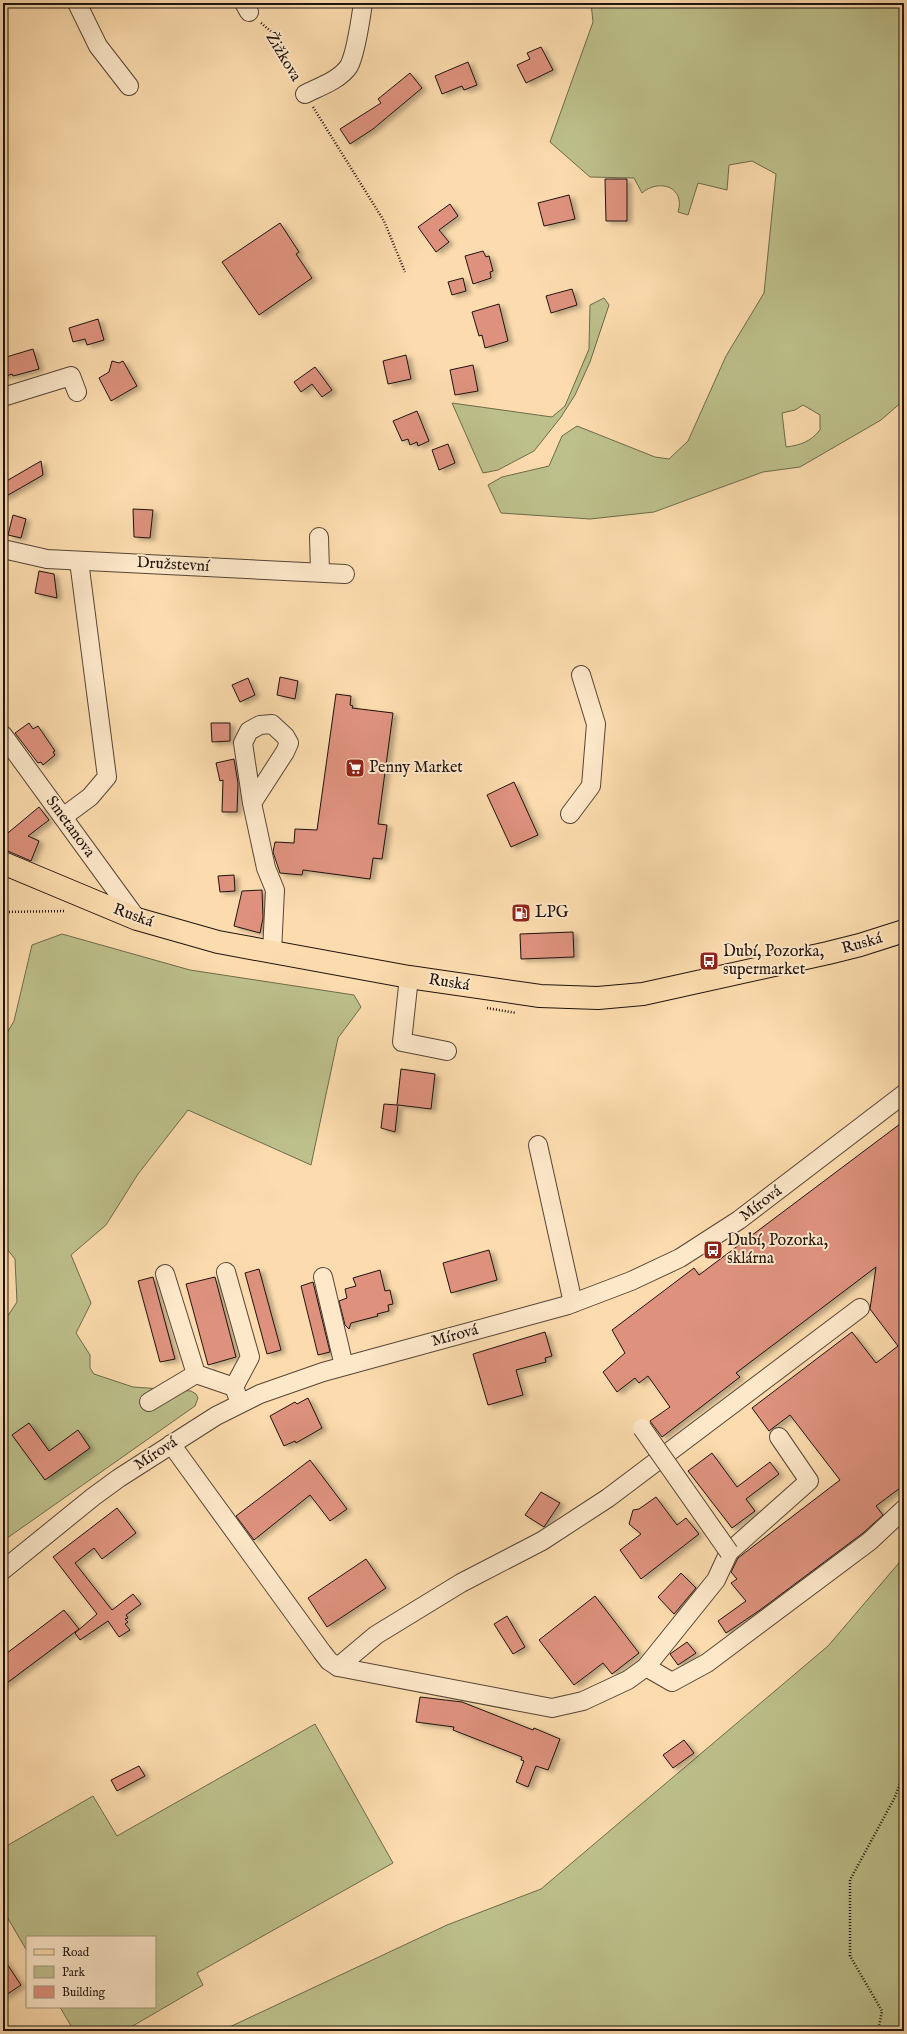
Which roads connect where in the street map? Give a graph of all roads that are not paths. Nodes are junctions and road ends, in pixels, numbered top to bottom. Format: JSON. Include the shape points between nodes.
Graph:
{"nodes":[{"id":1,"x":77,"y":3,"type":"edge"},
{"id":2,"x":363,"y":3,"type":"edge"},
{"id":3,"x":128,"y":86,"type":"dead end"},
{"id":4,"x":305,"y":94,"type":"road end"},
{"id":5,"x":77,"y":392,"type":"dead end"},
{"id":6,"x":3,"y":397,"type":"edge"},
{"id":7,"x":320,"y":537,"type":"dead end"},
{"id":8,"x":3,"y":549,"type":"edge"},
{"id":9,"x":79,"y":561,"type":"junction"},
{"id":10,"x":320,"y":572,"type":"junction"},
{"id":11,"x":345,"y":574,"type":"dead end"},
{"id":12,"x":581,"y":675,"type":"dead end"},
{"id":13,"x":3,"y":735,"type":"edge"},
{"id":14,"x":252,"y":803,"type":"dead end"},
{"id":15,"x":570,"y":814,"type":"dead end"},
{"id":16,"x":63,"y":817,"type":"junction"},
{"id":17,"x":3,"y":863,"type":"edge"},
{"id":18,"x":137,"y":919,"type":"junction"},
{"id":19,"x":904,"y":931,"type":"edge"},
{"id":20,"x":272,"y":952,"type":"junction"},
{"id":21,"x":409,"y":977,"type":"junction"},
{"id":22,"x":447,"y":1051,"type":"dead end"},
{"id":23,"x":904,"y":1094,"type":"edge"},
{"id":24,"x":538,"y":1144,"type":"dead end"},
{"id":25,"x":226,"y":1272,"type":"dead end"},
{"id":26,"x":165,"y":1274,"type":"dead end"},
{"id":27,"x":323,"y":1277,"type":"dead end"},
{"id":28,"x":573,"y":1303,"type":"junction"},
{"id":29,"x":860,"y":1308,"type":"dead end"},
{"id":30,"x":344,"y":1366,"type":"junction"},
{"id":31,"x":196,"y":1374,"type":"junction"},
{"id":32,"x":237,"y":1395,"type":"junction"},
{"id":33,"x":149,"y":1402,"type":"dead end"},
{"id":34,"x":642,"y":1428,"type":"dead end"},
{"id":35,"x":779,"y":1437,"type":"dead end"},
{"id":36,"x":171,"y":1444,"type":"junction"},
{"id":37,"x":904,"y":1509,"type":"edge"},
{"id":38,"x":729,"y":1552,"type":"junction"},
{"id":39,"x":3,"y":1570,"type":"edge"},
{"id":40,"x":338,"y":1667,"type":"junction"},
{"id":41,"x":646,"y":1667,"type":"junction"}],
"edges":[{"from":1,"to":3,"type":"street","via":[[98,46]]},
{"from":2,"to":4,"type":"street","via":[[349,66],[334,80]]},
{"from":5,"to":6,"type":"street","via":[[71,376]]},
{"from":7,"to":10,"type":"street"},
{"from":8,"to":9,"type":"street","name":"Družstevní","via":[[47,559]]},
{"from":9,"to":10,"type":"street","name":"Družstevní"},
{"from":9,"to":16,"type":"street","via":[[107,777],[90,797]]},
{"from":10,"to":11,"type":"street","name":"Družstevní"},
{"from":12,"to":15,"type":"street","via":[[596,724],[596,732],[591,786]]},
{"from":13,"to":16,"type":"street","name":"Smetanova"},
{"from":14,"to":20,"type":"street","via":[[266,868],[275,890]]},
{"from":16,"to":18,"type":"street","name":"Smetanova"},
{"from":17,"to":18,"type":"main road","name":"Ruská"},
{"from":18,"to":20,"type":"main road","name":"Ruská","via":[[218,942]]},
{"from":19,"to":21,"type":"main road","name":"Ruská","via":[[828,953],[627,996],[540,996]]},
{"from":20,"to":21,"type":"main road","name":"Ruská"},
{"from":21,"to":22,"type":"street","via":[[402,1042]]},
{"from":23,"to":28,"type":"street","name":"Mírová","via":[[713,1238],[680,1258],[631,1282]]},
{"from":24,"to":28,"type":"street"},
{"from":25,"to":32,"type":"street","via":[[250,1357]]},
{"from":26,"to":31,"type":"street"},
{"from":27,"to":30,"type":"street"},
{"from":28,"to":30,"type":"street","name":"Mírová"},
{"from":29,"to":40,"type":"street","via":[[608,1498],[542,1542],[461,1583],[389,1627]]},
{"from":30,"to":32,"type":"street","name":"Mírová"},
{"from":31,"to":32,"type":"street"},
{"from":31,"to":33,"type":"street"},
{"from":32,"to":36,"type":"street","name":"Mírová"},
{"from":34,"to":38,"type":"street","bridge":true},
{"from":35,"to":38,"type":"street","via":[[809,1481]]},
{"from":36,"to":39,"type":"street","name":"Mírová","via":[[93,1497]]},
{"from":36,"to":40,"type":"street","via":[[322,1652]]},
{"from":37,"to":41,"type":"street","via":[[870,1541],[707,1663],[672,1682]]},
{"from":38,"to":41,"type":"street","via":[[716,1580]]},
{"from":40,"to":41,"type":"street","via":[[552,1708],[583,1701],[628,1680]]}]}
